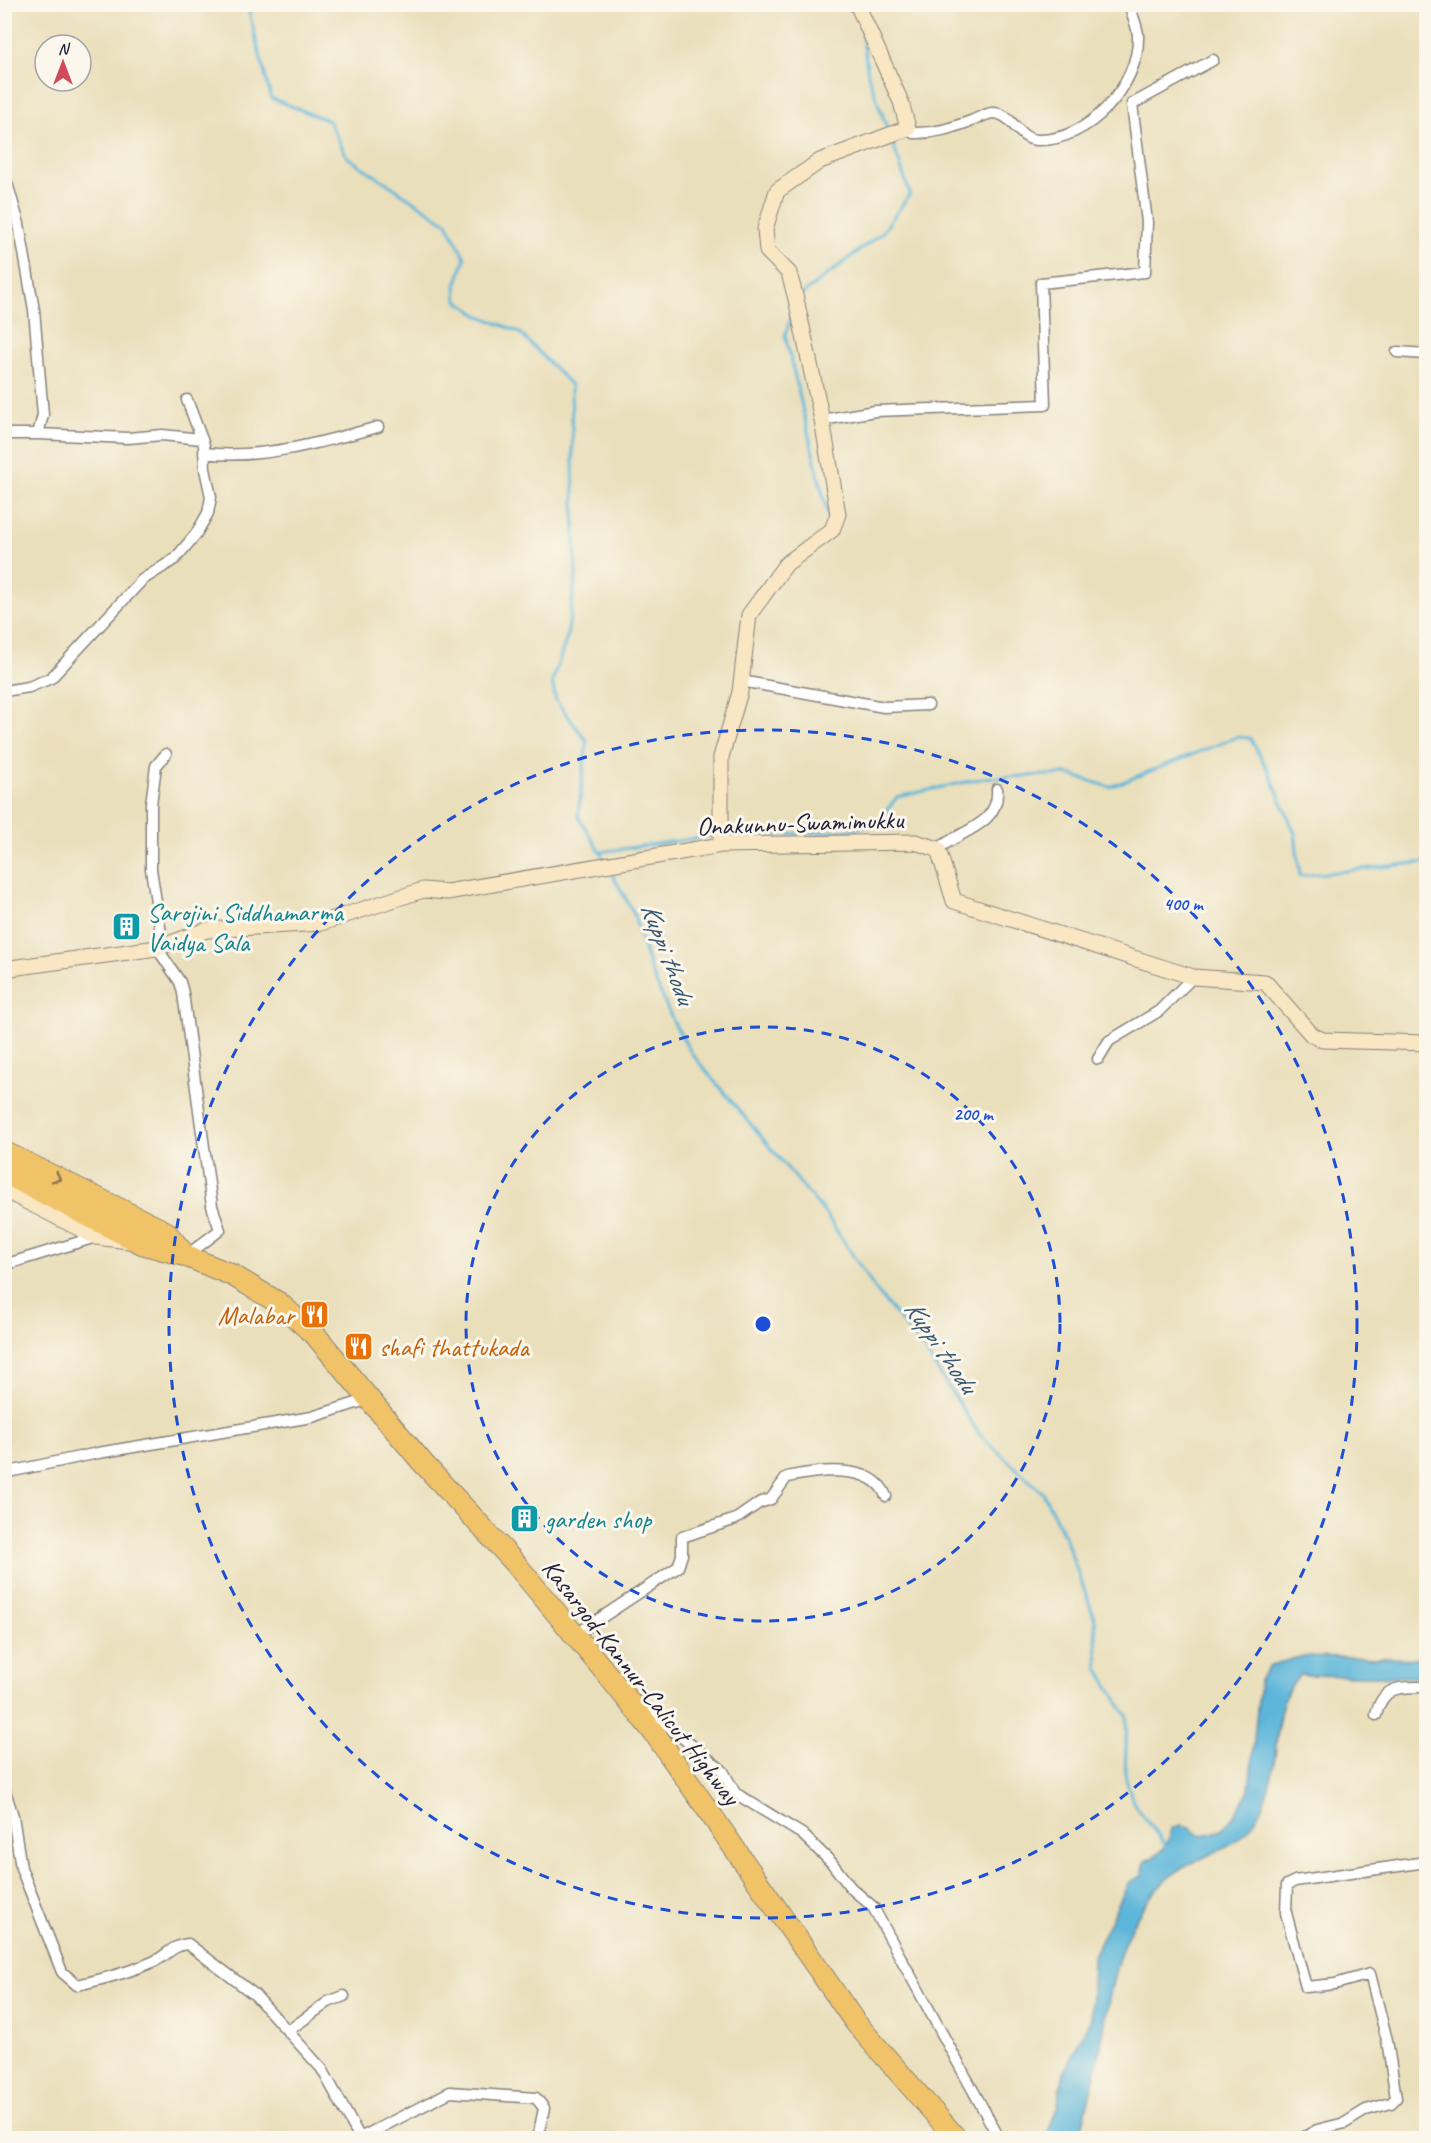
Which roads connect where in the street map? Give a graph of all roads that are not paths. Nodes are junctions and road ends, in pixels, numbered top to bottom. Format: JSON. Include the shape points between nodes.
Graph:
{"nodes":[{"id":1,"x":857,"y":4,"type":"edge"},
{"id":2,"x":1130,"y":4,"type":"edge"},
{"id":3,"x":1213,"y":60,"type":"dead end"},
{"id":4,"x":908,"y":128,"type":"junction"},
{"id":5,"x":4,"y":173,"type":"edge"},
{"id":6,"x":1397,"y":352,"type":"dead end"},
{"id":7,"x":1426,"y":354,"type":"edge"},
{"id":8,"x":187,"y":400,"type":"dead end"},
{"id":9,"x":822,"y":420,"type":"junction"},
{"id":10,"x":378,"y":427,"type":"dead end"},
{"id":11,"x":4,"y":434,"type":"edge"},
{"id":12,"x":38,"y":434,"type":"junction"},
{"id":13,"x":202,"y":439,"type":"junction"},
{"id":14,"x":204,"y":453,"type":"junction"},
{"id":15,"x":741,"y":681,"type":"junction"},
{"id":16,"x":4,"y":691,"type":"edge"},
{"id":17,"x":928,"y":705,"type":"dead end"},
{"id":18,"x":166,"y":754,"type":"dead end"},
{"id":19,"x":997,"y":789,"type":"dead end"},
{"id":20,"x":721,"y":845,"type":"junction"},
{"id":21,"x":938,"y":849,"type":"junction"},
{"id":22,"x":160,"y":948,"type":"junction"},
{"id":23,"x":4,"y":969,"type":"edge"},
{"id":24,"x":1193,"y":977,"type":"junction"},
{"id":25,"x":1426,"y":1043,"type":"edge"},
{"id":26,"x":1098,"y":1059,"type":"dead end"},
{"id":27,"x":4,"y":1152,"type":"edge"},
{"id":28,"x":4,"y":1173,"type":"edge"},
{"id":29,"x":4,"y":1190,"type":"edge"},
{"id":30,"x":96,"y":1237,"type":"junction"},
{"id":31,"x":143,"y":1244,"type":"junction"},
{"id":32,"x":186,"y":1256,"type":"junction"},
{"id":33,"x":4,"y":1265,"type":"edge"},
{"id":34,"x":369,"y":1399,"type":"junction"},
{"id":35,"x":4,"y":1473,"type":"edge"},
{"id":36,"x":886,"y":1496,"type":"dead end"},
{"id":37,"x":575,"y":1635,"type":"junction"},
{"id":38,"x":611,"y":1679,"type":"junction"},
{"id":39,"x":1426,"y":1687,"type":"edge"},
{"id":40,"x":1376,"y":1715,"type":"dead end"},
{"id":41,"x":4,"y":1788,"type":"edge"},
{"id":42,"x":1426,"y":1862,"type":"edge"},
{"id":43,"x":344,"y":1996,"type":"dead end"},
{"id":44,"x":288,"y":2031,"type":"junction"},
{"id":45,"x":538,"y":2139,"type":"edge"},
{"id":46,"x":956,"y":2139,"type":"edge"},
{"id":47,"x":999,"y":2139,"type":"edge"},
{"id":48,"x":1303,"y":2139,"type":"edge"}],
"edges":[{"from":1,"to":4,"type":"street","via":[[901,102]]},
{"from":2,"to":4,"type":"street","via":[[1138,33],[1128,80],[1092,120],[1069,134],[1036,140],[1021,135],[1004,115],[992,113],[934,133],[913,133]]},
{"from":3,"to":9,"type":"street","via":[[1132,105],[1147,222],[1145,272],[1041,283],[1045,405],[875,411]]},
{"from":4,"to":9,"type":"street","via":[[820,161],[777,191],[765,229],[767,251],[789,273]]},
{"from":5,"to":12,"type":"street","via":[[19,224],[34,310],[43,415]]},
{"from":6,"to":7,"type":"street"},
{"from":8,"to":13,"type":"street"},
{"from":9,"to":15,"type":"street","via":[[838,513],[832,530],[786,564],[749,615]]},
{"from":10,"to":14,"type":"street","via":[[278,449],[229,456]]},
{"from":11,"to":12,"type":"street"},
{"from":12,"to":13,"type":"street"},
{"from":13,"to":14,"type":"street"},
{"from":14,"to":16,"type":"street","via":[[211,497],[208,513],[185,549],[142,580],[51,678]]},
{"from":15,"to":17,"type":"street","via":[[884,707]]},
{"from":15,"to":20,"type":"street","via":[[721,757]]},
{"from":18,"to":22,"type":"street","via":[[156,766],[151,804],[151,869]]},
{"from":19,"to":21,"type":"street","via":[[991,815]]},
{"from":20,"to":21,"type":"street","name":"Onakunnu-Swamimukku","via":[[915,843]]},
{"from":20,"to":22,"type":"street","name":"Onakunnu-Swamimukku","via":[[447,892],[423,890],[321,923],[207,930]]},
{"from":21,"to":24,"type":"street","name":"Onakunnu-Swamimukku","via":[[954,902]]},
{"from":22,"to":23,"type":"street","name":"Onakunnu-Swamimukku"},
{"from":22,"to":32,"type":"street","via":[[183,993],[212,1206],[220,1230]]},
{"from":24,"to":25,"type":"street","name":"Onakunnu-Swamimukku","via":[[1265,982],[1312,1035],[1323,1040]]},
{"from":24,"to":26,"type":"street","via":[[1159,1011],[1109,1041]]},
{"from":27,"to":32,"type":"highway","name":"Kasargod-Kannur-Calicut Highway","one_way":true,"via":[[166,1232]]},
{"from":28,"to":31,"type":"highway","name":"Kasargod-Kannur-Calicut Highway"},
{"from":29,"to":30,"type":"street"},
{"from":30,"to":31,"type":"street"},
{"from":30,"to":33,"type":"street"},
{"from":31,"to":32,"type":"highway","name":"Kasargod-Kannur-Calicut Highway"},
{"from":32,"to":34,"type":"highway","name":"Kasargod-Kannur-Calicut Highway","via":[[232,1275],[279,1303],[316,1336]]},
{"from":34,"to":35,"type":"street","via":[[312,1417]]},
{"from":34,"to":37,"type":"highway","name":"Kasargod-Kannur-Calicut Highway"},
{"from":36,"to":37,"type":"street","via":[[882,1486],[866,1476],[818,1472],[787,1477],[771,1500],[759,1503],[736,1519],[682,1537],[678,1567]]},
{"from":37,"to":38,"type":"highway","name":"Kasargod-Kannur-Calicut Highway"},
{"from":38,"to":46,"type":"highway","name":"Kasargod-Kannur-Calicut Highway","via":[[655,1734],[855,2022]]},
{"from":38,"to":47,"type":"street","via":[[723,1771],[735,1793],[802,1834],[873,1907]]},
{"from":39,"to":40,"type":"street","via":[[1397,1688],[1382,1697]]},
{"from":41,"to":44,"type":"street","via":[[21,1868],[62,1972],[77,1985],[114,1977],[158,1960],[176,1945],[188,1944],[255,1995]]},
{"from":42,"to":48,"type":"street","via":[[1287,1885],[1286,1913],[1305,1987],[1370,1974],[1387,2040],[1396,2098]]},
{"from":43,"to":44,"type":"street","via":[[328,2002]]},
{"from":44,"to":45,"type":"street","via":[[322,2069],[360,2138],[450,2092],[536,2098],[544,2108]]}]}
